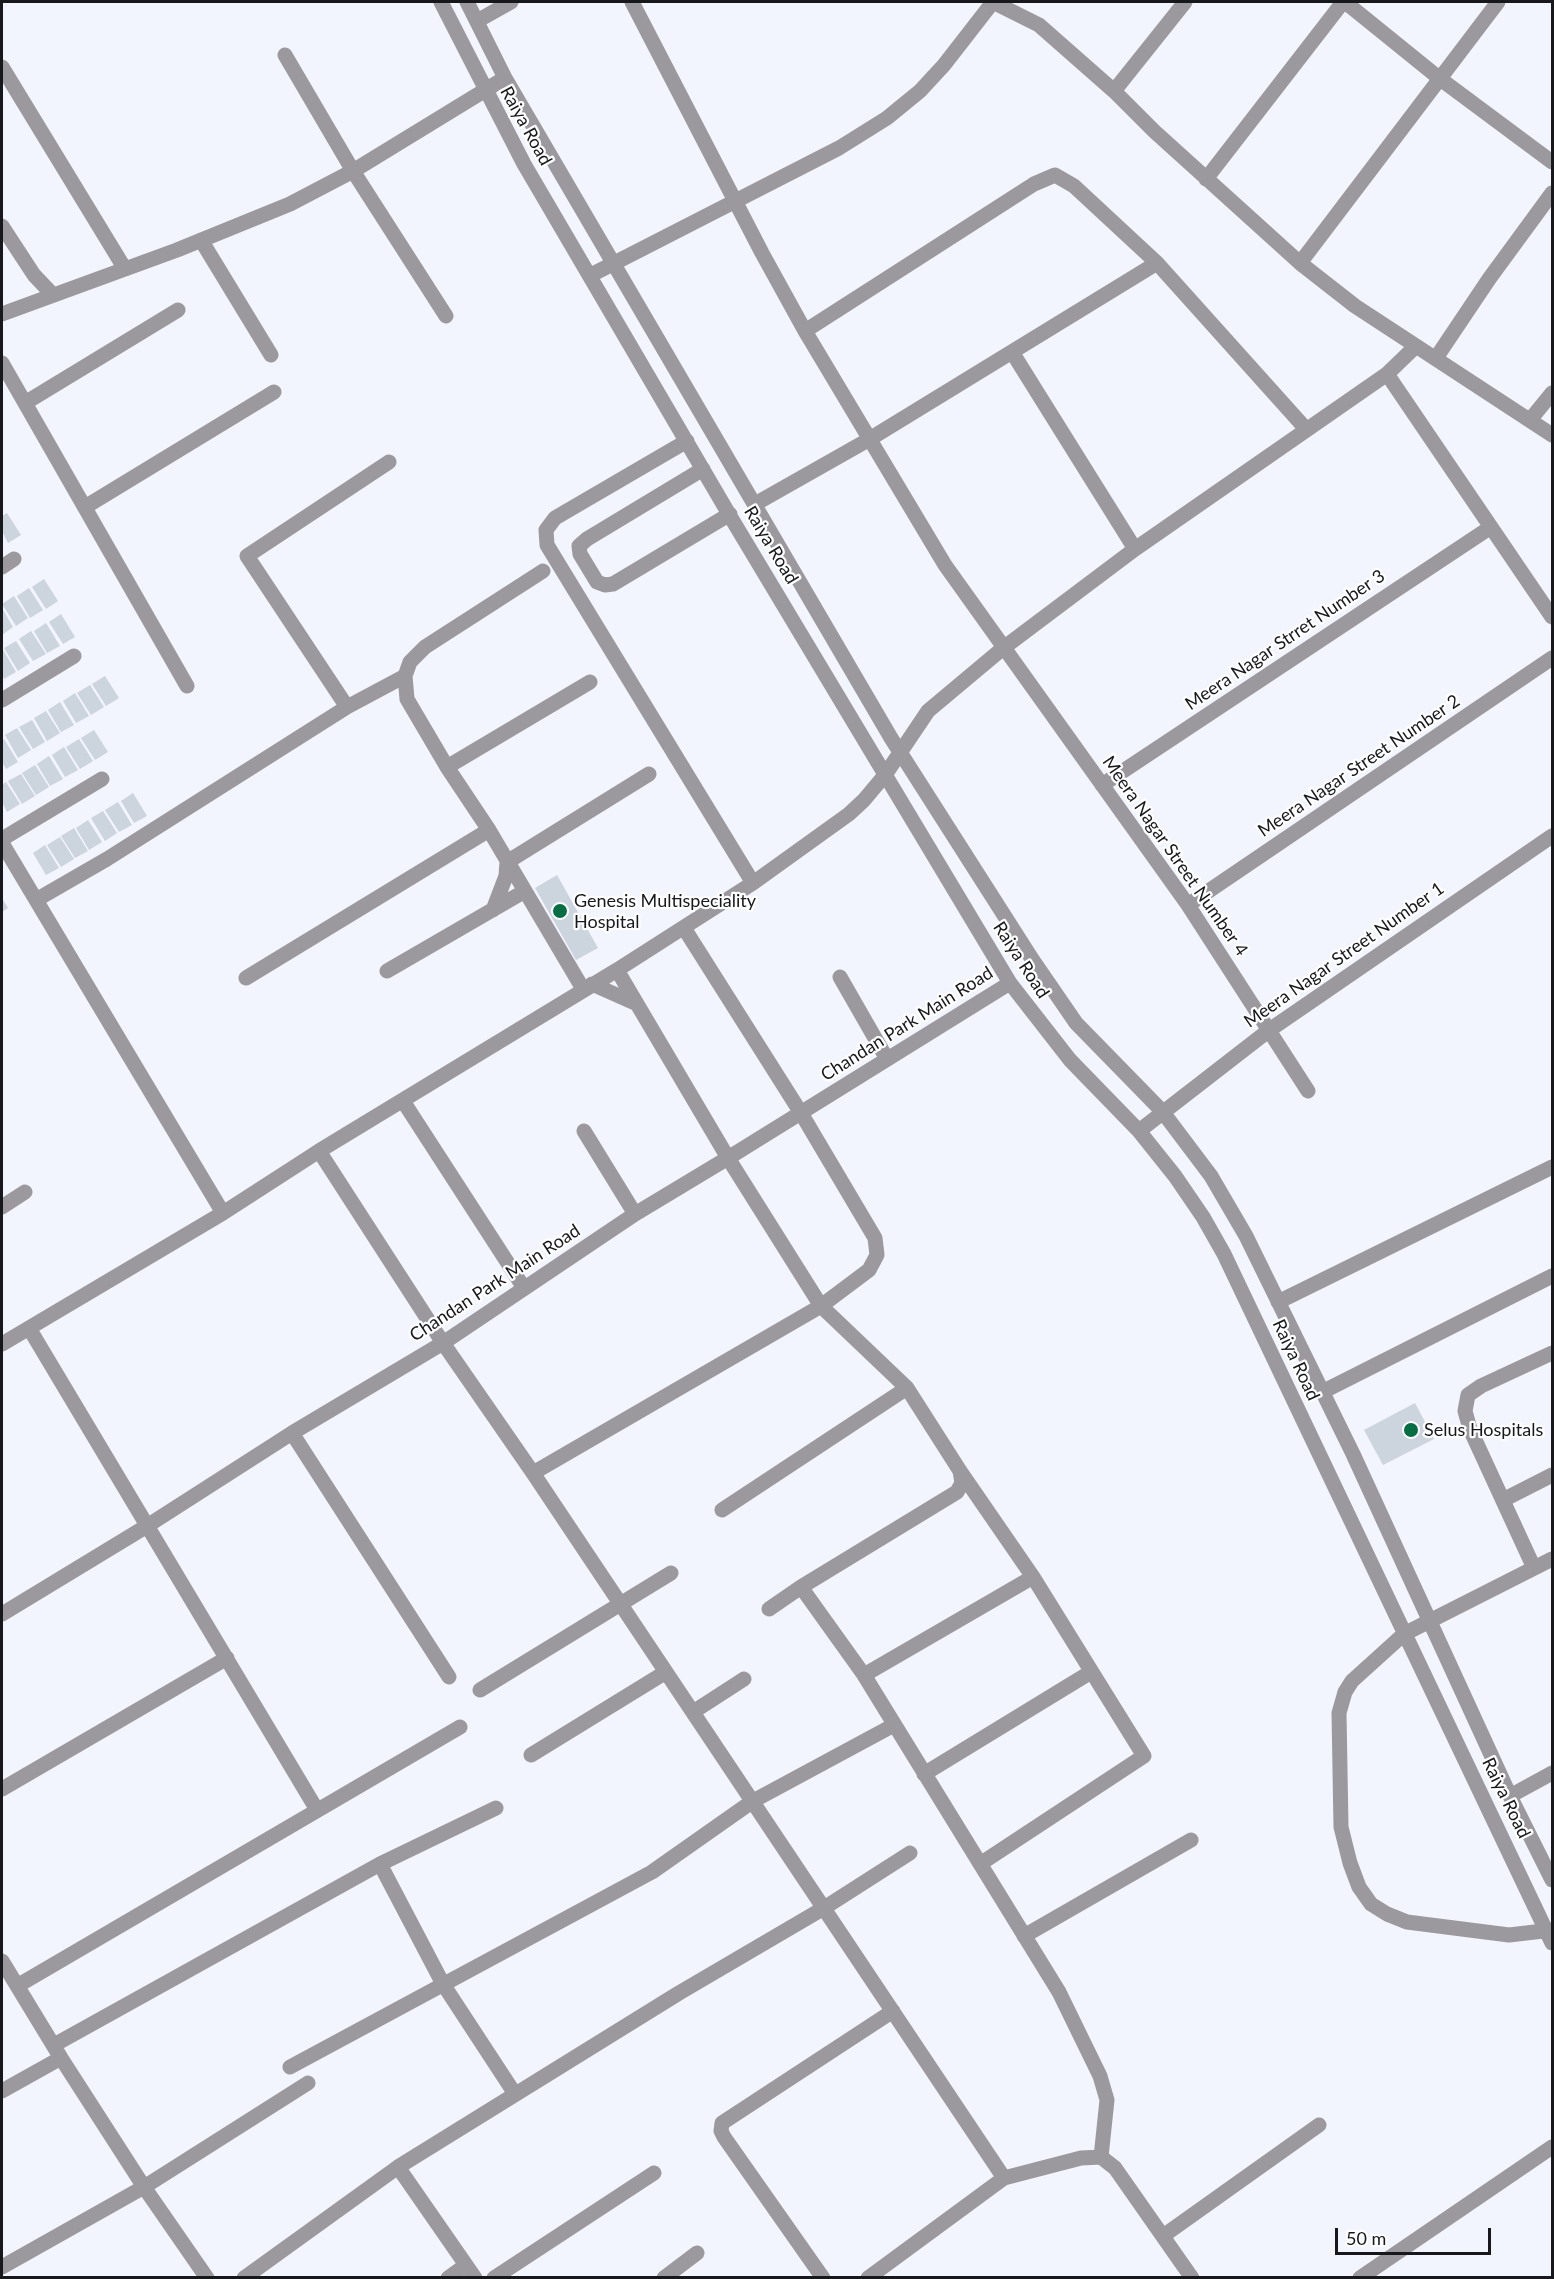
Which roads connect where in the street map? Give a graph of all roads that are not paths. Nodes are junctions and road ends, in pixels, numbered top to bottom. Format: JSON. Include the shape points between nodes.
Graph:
{"nodes":[{"id":1,"x":441,"y":2,"type":"edge"},
{"id":2,"x":467,"y":2,"type":"edge"},
{"id":3,"x":511,"y":2,"type":"edge"},
{"id":4,"x":632,"y":2,"type":"edge"},
{"id":5,"x":993,"y":2,"type":"edge"},
{"id":6,"x":1185,"y":2,"type":"edge"},
{"id":7,"x":1344,"y":2,"type":"edge"},
{"id":8,"x":1498,"y":2,"type":"edge"},
{"id":9,"x":477,"y":21,"type":"junction"},
{"id":10,"x":285,"y":55,"type":"dead end"},
{"id":11,"x":2,"y":67,"type":"edge"},
{"id":12,"x":505,"y":78,"type":"junction"},
{"id":13,"x":1439,"y":78,"type":"junction"},
{"id":14,"x":484,"y":90,"type":"junction"},
{"id":15,"x":1114,"y":91,"type":"junction"},
{"id":16,"x":1552,"y":162,"type":"edge"},
{"id":17,"x":353,"y":171,"type":"junction"},
{"id":18,"x":1206,"y":179,"type":"junction"},
{"id":19,"x":1552,"y":193,"type":"edge"},
{"id":20,"x":736,"y":202,"type":"junction"},
{"id":21,"x":2,"y":226,"type":"edge"},
{"id":22,"x":201,"y":240,"type":"junction"},
{"id":23,"x":1157,"y":263,"type":"junction"},
{"id":24,"x":1299,"y":263,"type":"junction"},
{"id":25,"x":614,"y":264,"type":"junction"},
{"id":26,"x":125,"y":269,"type":"junction"},
{"id":27,"x":591,"y":275,"type":"junction"},
{"id":28,"x":53,"y":295,"type":"junction"},
{"id":29,"x":178,"y":310,"type":"dead end"},
{"id":30,"x":2,"y":313,"type":"edge"},
{"id":31,"x":446,"y":316,"type":"dead end"},
{"id":32,"x":805,"y":332,"type":"junction"},
{"id":33,"x":1416,"y":346,"type":"junction"},
{"id":34,"x":1012,"y":352,"type":"junction"},
{"id":35,"x":271,"y":355,"type":"dead end"},
{"id":36,"x":1436,"y":358,"type":"junction"},
{"id":37,"x":2,"y":363,"type":"edge"},
{"id":38,"x":1387,"y":375,"type":"junction"},
{"id":39,"x":274,"y":392,"type":"dead end"},
{"id":40,"x":1552,"y":393,"type":"edge"},
{"id":41,"x":25,"y":403,"type":"junction"},
{"id":42,"x":1530,"y":420,"type":"junction"},
{"id":43,"x":1306,"y":429,"type":"junction"},
{"id":44,"x":1552,"y":435,"type":"edge"},
{"id":45,"x":868,"y":440,"type":"junction"},
{"id":46,"x":687,"y":441,"type":"junction"},
{"id":47,"x":389,"y":462,"type":"dead end"},
{"id":48,"x":703,"y":469,"type":"junction"},
{"id":49,"x":755,"y":504,"type":"junction"},
{"id":50,"x":85,"y":507,"type":"junction"},
{"id":51,"x":730,"y":514,"type":"junction"},
{"id":52,"x":1491,"y":527,"type":"junction"},
{"id":53,"x":1135,"y":549,"type":"junction"},
{"id":54,"x":543,"y":571,"type":"dead end"},
{"id":55,"x":1552,"y":617,"type":"edge"},
{"id":56,"x":1002,"y":649,"type":"junction"},
{"id":57,"x":74,"y":657,"type":"dead end"},
{"id":58,"x":1552,"y":658,"type":"edge"},
{"id":59,"x":405,"y":676,"type":"junction"},
{"id":60,"x":590,"y":682,"type":"dead end"},
{"id":61,"x":187,"y":687,"type":"dead end"},
{"id":62,"x":2,"y":700,"type":"edge"},
{"id":63,"x":347,"y":707,"type":"junction"},
{"id":64,"x":900,"y":752,"type":"junction"},
{"id":65,"x":447,"y":767,"type":"junction"},
{"id":66,"x":649,"y":774,"type":"dead end"},
{"id":67,"x":885,"y":775,"type":"junction"},
{"id":68,"x":102,"y":779,"type":"dead end"},
{"id":69,"x":1102,"y":785,"type":"junction"},
{"id":70,"x":489,"y":831,"type":"junction"},
{"id":71,"x":1552,"y":836,"type":"edge"},
{"id":72,"x":2,"y":839,"type":"edge"},
{"id":73,"x":2,"y":843,"type":"edge"},
{"id":74,"x":507,"y":862,"type":"junction"},
{"id":75,"x":753,"y":883,"type":"junction"},
{"id":76,"x":525,"y":891,"type":"junction"},
{"id":77,"x":36,"y":900,"type":"junction"},
{"id":78,"x":1188,"y":905,"type":"junction"},
{"id":79,"x":493,"y":910,"type":"junction"},
{"id":80,"x":684,"y":928,"type":"junction"},
{"id":81,"x":617,"y":970,"type":"junction"},
{"id":82,"x":387,"y":971,"type":"dead end"},
{"id":83,"x":840,"y":977,"type":"dead end"},
{"id":84,"x":246,"y":978,"type":"dead end"},
{"id":85,"x":1010,"y":983,"type":"junction"},
{"id":86,"x":587,"y":987,"type":"junction"},
{"id":87,"x":637,"y":1004,"type":"junction"},
{"id":88,"x":1268,"y":1031,"type":"junction"},
{"id":89,"x":886,"y":1059,"type":"junction"},
{"id":90,"x":1308,"y":1091,"type":"dead end"},
{"id":91,"x":403,"y":1101,"type":"junction"},
{"id":92,"x":1162,"y":1111,"type":"junction"},
{"id":93,"x":801,"y":1113,"type":"junction"},
{"id":94,"x":584,"y":1131,"type":"dead end"},
{"id":95,"x":1139,"y":1131,"type":"junction"},
{"id":96,"x":319,"y":1151,"type":"junction"},
{"id":97,"x":728,"y":1158,"type":"junction"},
{"id":98,"x":1552,"y":1167,"type":"edge"},
{"id":99,"x":25,"y":1192,"type":"dead end"},
{"id":100,"x":2,"y":1207,"type":"edge"},
{"id":101,"x":223,"y":1212,"type":"junction"},
{"id":102,"x":635,"y":1214,"type":"junction"},
{"id":103,"x":1552,"y":1276,"type":"edge"},
{"id":104,"x":524,"y":1288,"type":"junction"},
{"id":105,"x":1278,"y":1302,"type":"junction"},
{"id":106,"x":821,"y":1306,"type":"junction"},
{"id":107,"x":29,"y":1328,"type":"junction"},
{"id":108,"x":443,"y":1343,"type":"junction"},
{"id":109,"x":2,"y":1344,"type":"edge"},
{"id":110,"x":1552,"y":1353,"type":"edge"},
{"id":111,"x":908,"y":1388,"type":"junction"},
{"id":112,"x":1322,"y":1392,"type":"junction"},
{"id":113,"x":292,"y":1433,"type":"junction"},
{"id":114,"x":960,"y":1471,"type":"junction"},
{"id":115,"x":533,"y":1473,"type":"junction"},
{"id":116,"x":1552,"y":1475,"type":"edge"},
{"id":117,"x":1503,"y":1500,"type":"junction"},
{"id":118,"x":722,"y":1510,"type":"dead end"},
{"id":119,"x":147,"y":1526,"type":"junction"},
{"id":120,"x":1552,"y":1559,"type":"edge"},
{"id":121,"x":1534,"y":1568,"type":"junction"},
{"id":122,"x":671,"y":1573,"type":"dead end"},
{"id":123,"x":1033,"y":1577,"type":"junction"},
{"id":124,"x":801,"y":1587,"type":"junction"},
{"id":125,"x":620,"y":1605,"type":"junction"},
{"id":126,"x":769,"y":1609,"type":"dead end"},
{"id":127,"x":2,"y":1614,"type":"edge"},
{"id":128,"x":1429,"y":1620,"type":"junction"},
{"id":129,"x":1404,"y":1634,"type":"junction"},
{"id":130,"x":227,"y":1658,"type":"junction"},
{"id":131,"x":666,"y":1672,"type":"junction"},
{"id":132,"x":1091,"y":1672,"type":"junction"},
{"id":133,"x":864,"y":1676,"type":"junction"},
{"id":134,"x":448,"y":1677,"type":"dead end"},
{"id":135,"x":744,"y":1678,"type":"dead end"},
{"id":136,"x":480,"y":1690,"type":"dead end"},
{"id":137,"x":693,"y":1712,"type":"junction"},
{"id":138,"x":894,"y":1725,"type":"junction"},
{"id":139,"x":460,"y":1727,"type":"dead end"},
{"id":140,"x":531,"y":1755,"type":"dead end"},
{"id":141,"x":1552,"y":1773,"type":"edge"},
{"id":142,"x":924,"y":1774,"type":"junction"},
{"id":143,"x":2,"y":1789,"type":"edge"},
{"id":144,"x":1510,"y":1796,"type":"junction"},
{"id":145,"x":753,"y":1801,"type":"junction"},
{"id":146,"x":496,"y":1808,"type":"dead end"},
{"id":147,"x":317,"y":1810,"type":"junction"},
{"id":148,"x":1191,"y":1840,"type":"dead end"},
{"id":149,"x":910,"y":1853,"type":"dead end"},
{"id":150,"x":380,"y":1864,"type":"junction"},
{"id":151,"x":980,"y":1864,"type":"junction"},
{"id":152,"x":1552,"y":1880,"type":"edge"},
{"id":153,"x":824,"y":1908,"type":"junction"},
{"id":154,"x":1551,"y":1934,"type":"edge"},
{"id":155,"x":1024,"y":1936,"type":"junction"},
{"id":156,"x":3,"y":1968,"type":"edge"},
{"id":157,"x":443,"y":1984,"type":"junction"},
{"id":158,"x":17,"y":1986,"type":"junction"},
{"id":159,"x":893,"y":2011,"type":"junction"},
{"id":160,"x":57,"y":2051,"type":"junction"},
{"id":161,"x":290,"y":2067,"type":"dead end"},
{"id":162,"x":308,"y":2083,"type":"dead end"},
{"id":163,"x":2,"y":2091,"type":"edge"},
{"id":164,"x":515,"y":2094,"type":"junction"},
{"id":165,"x":1319,"y":2125,"type":"dead end"},
{"id":166,"x":1552,"y":2147,"type":"edge"},
{"id":167,"x":1101,"y":2157,"type":"junction"},
{"id":168,"x":398,"y":2167,"type":"junction"},
{"id":169,"x":654,"y":2173,"type":"dead end"},
{"id":170,"x":1005,"y":2178,"type":"junction"},
{"id":171,"x":144,"y":2187,"type":"junction"},
{"id":172,"x":1162,"y":2236,"type":"junction"},
{"id":173,"x":697,"y":2253,"type":"dead end"},
{"id":174,"x":2,"y":2267,"type":"edge"},
{"id":175,"x":471,"y":2271,"type":"edge"},
{"id":176,"x":207,"y":2277,"type":"edge"},
{"id":177,"x":244,"y":2277,"type":"edge"},
{"id":178,"x":448,"y":2277,"type":"edge"},
{"id":179,"x":494,"y":2277,"type":"edge"},
{"id":180,"x":664,"y":2277,"type":"edge"},
{"id":181,"x":823,"y":2277,"type":"edge"},
{"id":182,"x":867,"y":2277,"type":"edge"},
{"id":183,"x":1192,"y":2277,"type":"edge"},
{"id":184,"x":1360,"y":2277,"type":"edge"}],
"edges":[{"from":1,"to":14,"type":"street","name":"Raiya Road"},
{"from":2,"to":9,"type":"street","name":"Raiya Road"},
{"from":3,"to":9,"type":"street"},
{"from":4,"to":20,"type":"street","name":"Meera Nagar Street Number 4"},
{"from":5,"to":15,"type":"street","via":[[1040,26]]},
{"from":5,"to":20,"type":"street","via":[[944,65],[895,111],[838,148]]},
{"from":6,"to":15,"type":"street"},
{"from":7,"to":13,"type":"street"},
{"from":7,"to":18,"type":"street"},
{"from":8,"to":13,"type":"street"},
{"from":9,"to":12,"type":"street","name":"Raiya Road"},
{"from":10,"to":17,"type":"street"},
{"from":11,"to":26,"type":"street"},
{"from":12,"to":14,"type":"street"},
{"from":12,"to":25,"type":"street","name":"Raiya Road"},
{"from":13,"to":16,"type":"street"},
{"from":13,"to":24,"type":"street"},
{"from":14,"to":17,"type":"street"},
{"from":14,"to":27,"type":"street","name":"Raiya Road"},
{"from":15,"to":18,"type":"street"},
{"from":17,"to":22,"type":"street","via":[[290,204]]},
{"from":17,"to":31,"type":"street"},
{"from":18,"to":24,"type":"street"},
{"from":19,"to":36,"type":"street"},
{"from":20,"to":25,"type":"street"},
{"from":20,"to":32,"type":"street","name":"Meera Nagar Street Number 4"},
{"from":21,"to":28,"type":"street","via":[[34,275]]},
{"from":22,"to":26,"type":"street"},
{"from":22,"to":35,"type":"street"},
{"from":23,"to":32,"type":"street","via":[[1074,186],[1055,175],[1034,184]]},
{"from":23,"to":34,"type":"street"},
{"from":23,"to":43,"type":"street"},
{"from":24,"to":33,"type":"street"},
{"from":25,"to":27,"type":"street"},
{"from":25,"to":49,"type":"street","name":"Raiya Road"},
{"from":26,"to":28,"type":"street"},
{"from":27,"to":46,"type":"street","name":"Raiya Road"},
{"from":28,"to":30,"type":"street"},
{"from":29,"to":41,"type":"street"},
{"from":32,"to":45,"type":"street","name":"Meera Nagar Street Number 4"},
{"from":33,"to":36,"type":"street"},
{"from":33,"to":38,"type":"street"},
{"from":34,"to":45,"type":"street"},
{"from":34,"to":53,"type":"street"},
{"from":36,"to":42,"type":"street"},
{"from":37,"to":41,"type":"street"},
{"from":38,"to":43,"type":"street"},
{"from":38,"to":52,"type":"street"},
{"from":39,"to":50,"type":"street"},
{"from":40,"to":42,"type":"street"},
{"from":41,"to":50,"type":"street"},
{"from":42,"to":44,"type":"street"},
{"from":43,"to":53,"type":"street"},
{"from":45,"to":49,"type":"street"},
{"from":45,"to":56,"type":"street","name":"Meera Nagar Street Number 4"},
{"from":46,"to":48,"type":"street","name":"Raiya Road"},
{"from":46,"to":75,"type":"street","via":[[555,518],[546,530],[548,545]]},
{"from":47,"to":63,"type":"street","via":[[247,556]]},
{"from":48,"to":51,"type":"street","name":"Raiya Road"},
{"from":48,"to":51,"type":"street","via":[[587,539],[579,546],[580,554],[597,582],[613,584]]},
{"from":49,"to":64,"type":"street","name":"Raiya Road"},
{"from":50,"to":61,"type":"street"},
{"from":51,"to":67,"type":"street","name":"Raiya Road"},
{"from":52,"to":55,"type":"street"},
{"from":52,"to":69,"type":"street","name":"Meera Nagar Strret Number 3"},
{"from":53,"to":56,"type":"street"},
{"from":54,"to":59,"type":"street","via":[[425,647],[411,662]]},
{"from":56,"to":64,"type":"street","via":[[928,711]]},
{"from":56,"to":69,"type":"street","name":"Meera Nagar Street Number 4"},
{"from":57,"to":62,"type":"street"},
{"from":58,"to":78,"type":"street","name":"Meera Nagar Street Number 2"},
{"from":59,"to":63,"type":"street"},
{"from":59,"to":65,"type":"street","via":[[407,699]]},
{"from":60,"to":65,"type":"street"},
{"from":63,"to":77,"type":"street"},
{"from":64,"to":67,"type":"street"},
{"from":64,"to":92,"type":"street","name":"Raiya Road","via":[[1076,1023]]},
{"from":65,"to":70,"type":"street"},
{"from":66,"to":74,"type":"street"},
{"from":67,"to":75,"type":"street","via":[[849,814]]},
{"from":67,"to":85,"type":"street","name":"Raiya Road"},
{"from":68,"to":72,"type":"street"},
{"from":69,"to":78,"type":"street","name":"Meera Nagar Street Number 4"},
{"from":70,"to":74,"type":"street"},
{"from":70,"to":84,"type":"street"},
{"from":71,"to":88,"type":"street","name":"Meera Nagar Street Number 1"},
{"from":73,"to":77,"type":"street"},
{"from":74,"to":76,"type":"street"},
{"from":74,"to":79,"type":"street"},
{"from":75,"to":80,"type":"street"},
{"from":76,"to":79,"type":"street"},
{"from":76,"to":86,"type":"street"},
{"from":77,"to":101,"type":"street"},
{"from":78,"to":88,"type":"street","name":"Meera Nagar Street Number 4"},
{"from":79,"to":82,"type":"street"},
{"from":80,"to":81,"type":"street"},
{"from":80,"to":93,"type":"street"},
{"from":81,"to":86,"type":"street"},
{"from":81,"to":87,"type":"street"},
{"from":83,"to":89,"type":"street"},
{"from":85,"to":89,"type":"street","name":"Chandan Park Main Road"},
{"from":85,"to":95,"type":"street","name":"Raiya Road","via":[[1070,1060]]},
{"from":86,"to":87,"type":"street"},
{"from":86,"to":91,"type":"street"},
{"from":87,"to":97,"type":"street"},
{"from":88,"to":90,"type":"street","name":"Meera Nagar Street Number 4"},
{"from":88,"to":92,"type":"street","name":"Meera Nagar Street Number 1"},
{"from":89,"to":93,"type":"street","name":"Chandan Park Main Road"},
{"from":91,"to":96,"type":"street"},
{"from":91,"to":104,"type":"street"},
{"from":92,"to":95,"type":"street","name":"Meera Nagar Street Number 1"},
{"from":92,"to":105,"type":"street","name":"Raiya Road","via":[[1211,1176]]},
{"from":93,"to":97,"type":"street","name":"Chandan Park Main Road"},
{"from":93,"to":106,"type":"street","via":[[875,1238],[877,1255],[869,1270]]},
{"from":94,"to":102,"type":"street"},
{"from":95,"to":129,"type":"street","name":"Raiya Road","via":[[1175,1176],[1224,1254]]},
{"from":96,"to":101,"type":"street"},
{"from":96,"to":108,"type":"street"},
{"from":97,"to":102,"type":"street","name":"Chandan Park Main Road"},
{"from":97,"to":106,"type":"street"},
{"from":98,"to":105,"type":"street"},
{"from":99,"to":100,"type":"street"},
{"from":101,"to":107,"type":"street"},
{"from":102,"to":104,"type":"street","name":"Chandan Park Main Road"},
{"from":103,"to":112,"type":"street"},
{"from":104,"to":108,"type":"street","name":"Chandan Park Main Road"},
{"from":105,"to":112,"type":"street","name":"Raiya Road"},
{"from":106,"to":111,"type":"street"},
{"from":106,"to":115,"type":"street"},
{"from":107,"to":109,"type":"street"},
{"from":107,"to":119,"type":"street"},
{"from":108,"to":113,"type":"street","name":"Chandan Park Main Road"},
{"from":108,"to":115,"type":"street"},
{"from":110,"to":117,"type":"street","via":[[1468,1395],[1465,1411],[1470,1429]]},
{"from":111,"to":114,"type":"street"},
{"from":111,"to":118,"type":"street"},
{"from":112,"to":128,"type":"street","name":"Raiya Road"},
{"from":113,"to":119,"type":"street","name":"Chandan Park Main Road"},
{"from":113,"to":134,"type":"street"},
{"from":114,"to":123,"type":"street"},
{"from":114,"to":124,"type":"street","via":[[962,1483],[957,1492]]},
{"from":115,"to":125,"type":"street"},
{"from":116,"to":117,"type":"street"},
{"from":117,"to":121,"type":"street"},
{"from":119,"to":127,"type":"street","name":"Chandan Park Main Road"},
{"from":119,"to":130,"type":"street"},
{"from":120,"to":121,"type":"street"},
{"from":121,"to":128,"type":"street"},
{"from":122,"to":125,"type":"street"},
{"from":123,"to":132,"type":"street"},
{"from":123,"to":133,"type":"street"},
{"from":124,"to":126,"type":"street"},
{"from":124,"to":133,"type":"street"},
{"from":125,"to":131,"type":"street"},
{"from":125,"to":136,"type":"street"},
{"from":128,"to":129,"type":"street"},
{"from":128,"to":144,"type":"street","name":"Raiya Road"},
{"from":129,"to":154,"type":"street","name":"Raiya Road"},
{"from":129,"to":154,"type":"street","via":[[1352,1681],[1339,1713],[1341,1827],[1359,1887],[1371,1904],[1407,1922],[1509,1935]]},
{"from":130,"to":143,"type":"street"},
{"from":130,"to":147,"type":"street"},
{"from":131,"to":137,"type":"street"},
{"from":131,"to":140,"type":"street"},
{"from":132,"to":142,"type":"street"},
{"from":132,"to":151,"type":"street","via":[[1144,1756]]},
{"from":133,"to":138,"type":"street"},
{"from":135,"to":137,"type":"street"},
{"from":137,"to":145,"type":"street"},
{"from":138,"to":142,"type":"street"},
{"from":138,"to":145,"type":"street"},
{"from":139,"to":147,"type":"street"},
{"from":141,"to":144,"type":"street"},
{"from":142,"to":151,"type":"street"},
{"from":144,"to":152,"type":"street","name":"Raiya Road"},
{"from":145,"to":153,"type":"street"},
{"from":145,"to":157,"type":"street","via":[[651,1872]]},
{"from":146,"to":150,"type":"street"},
{"from":147,"to":158,"type":"street"},
{"from":148,"to":155,"type":"street"},
{"from":149,"to":153,"type":"street"},
{"from":150,"to":157,"type":"street"},
{"from":150,"to":160,"type":"street"},
{"from":151,"to":155,"type":"street"},
{"from":153,"to":159,"type":"street"},
{"from":153,"to":164,"type":"street"},
{"from":155,"to":167,"type":"street","via":[[1059,1992],[1100,2076],[1107,2100]]},
{"from":156,"to":158,"type":"street"},
{"from":157,"to":161,"type":"street"},
{"from":157,"to":164,"type":"street"},
{"from":158,"to":160,"type":"street"},
{"from":159,"to":170,"type":"street"},
{"from":159,"to":181,"type":"street","via":[[722,2123],[724,2137]]},
{"from":160,"to":163,"type":"street"},
{"from":160,"to":171,"type":"street"},
{"from":162,"to":171,"type":"street"},
{"from":164,"to":168,"type":"street"},
{"from":165,"to":172,"type":"street"},
{"from":166,"to":184,"type":"street"},
{"from":167,"to":170,"type":"street","via":[[1081,2158]]},
{"from":167,"to":172,"type":"street","via":[[1115,2168]]},
{"from":168,"to":175,"type":"street"},
{"from":168,"to":177,"type":"street"},
{"from":169,"to":179,"type":"street"},
{"from":170,"to":182,"type":"street"},
{"from":171,"to":174,"type":"street"},
{"from":171,"to":176,"type":"street"},
{"from":172,"to":183,"type":"street"},
{"from":173,"to":180,"type":"street"},
{"from":175,"to":178,"type":"street"}]}
